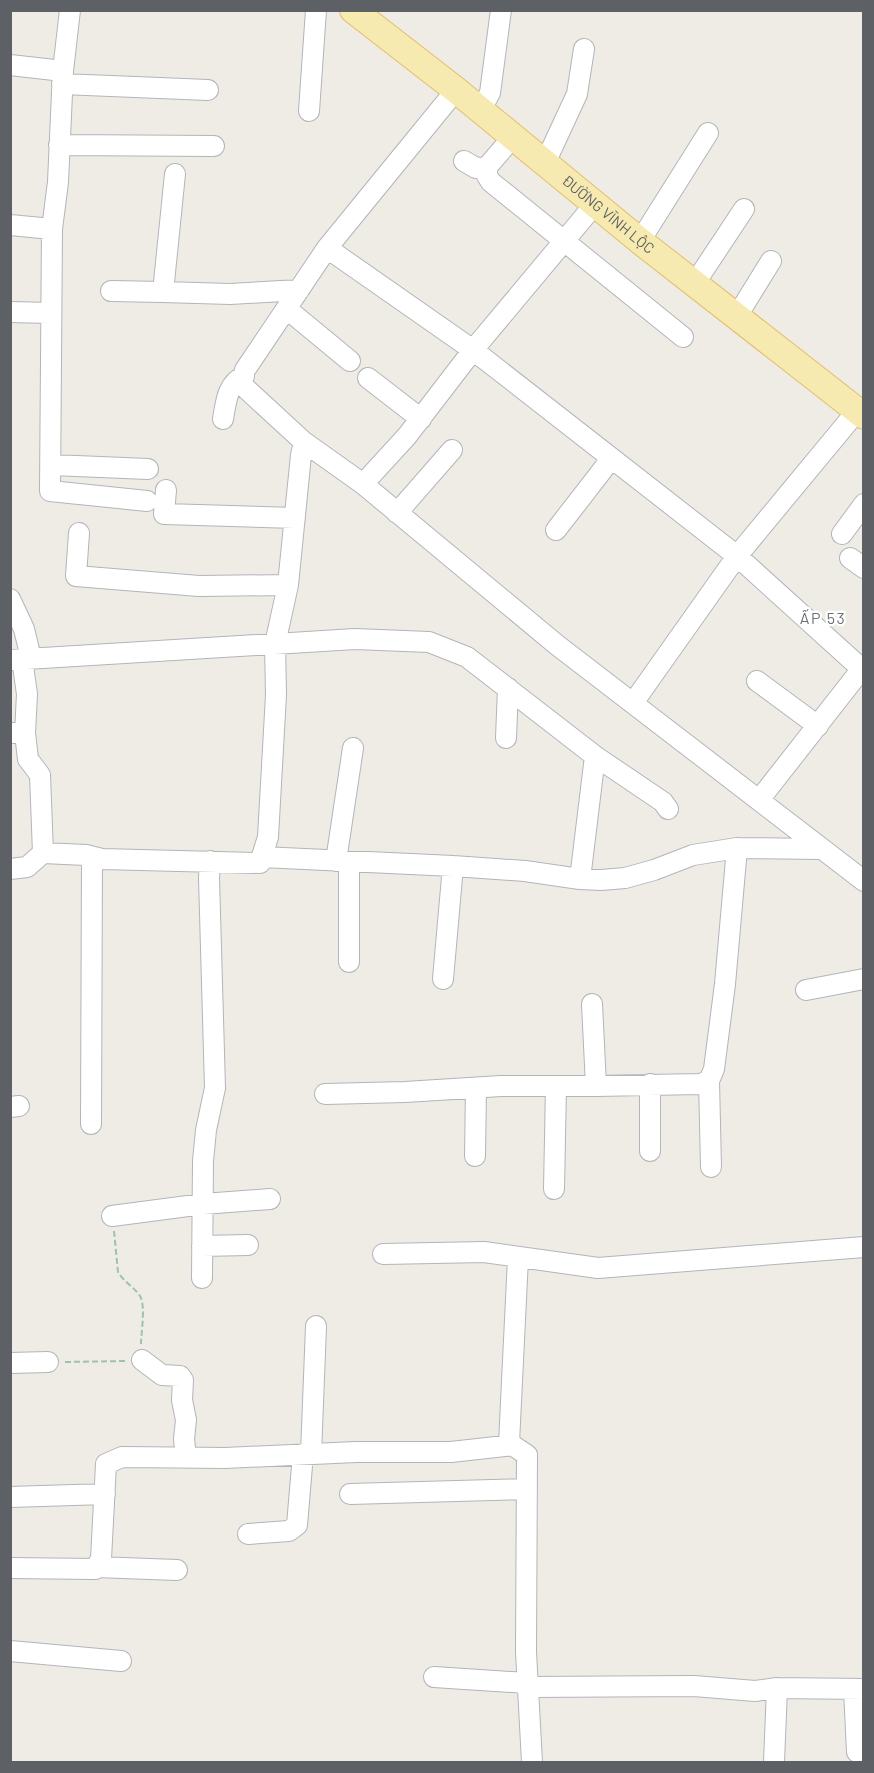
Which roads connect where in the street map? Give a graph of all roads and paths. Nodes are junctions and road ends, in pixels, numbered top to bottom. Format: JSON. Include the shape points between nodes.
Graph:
{"nodes":[{"id":1,"x":70,"y":10,"type":"edge"},
{"id":2,"x":316,"y":10,"type":"edge"},
{"id":3,"x":353,"y":10,"type":"edge"},
{"id":4,"x":501,"y":10,"type":"edge"},
{"id":5,"x":584,"y":49,"type":"dead end"},
{"id":6,"x":10,"y":65,"type":"edge"},
{"id":7,"x":62,"y":77,"type":"junction"},
{"id":8,"x":208,"y":90,"type":"dead end"},
{"id":9,"x":456,"y":90,"type":"junction"},
{"id":10,"x":309,"y":111,"type":"dead end"},
{"id":11,"x":480,"y":111,"type":"junction"},
{"id":12,"x":708,"y":133,"type":"dead end"},
{"id":13,"x":512,"y":138,"type":"junction"},
{"id":14,"x":59,"y":145,"type":"junction"},
{"id":15,"x":214,"y":146,"type":"dead end"},
{"id":16,"x":464,"y":161,"type":"dead end"},
{"id":17,"x":545,"y":164,"type":"junction"},
{"id":18,"x":487,"y":167,"type":"junction"},
{"id":19,"x":175,"y":174,"type":"dead end"},
{"id":20,"x":595,"y":204,"type":"junction"},
{"id":21,"x":744,"y":209,"type":"dead end"},
{"id":22,"x":10,"y":225,"type":"edge"},
{"id":23,"x":52,"y":229,"type":"junction"},
{"id":24,"x":564,"y":241,"type":"junction"},
{"id":25,"x":640,"y":241,"type":"junction"},
{"id":26,"x":327,"y":248,"type":"junction"},
{"id":27,"x":771,"y":261,"type":"dead end"},
{"id":28,"x":695,"y":283,"type":"junction"},
{"id":29,"x":299,"y":290,"type":"junction"},
{"id":30,"x":111,"y":291,"type":"dead end"},
{"id":31,"x":163,"y":292,"type":"junction"},
{"id":32,"x":287,"y":309,"type":"junction"},
{"id":33,"x":10,"y":312,"type":"edge"},
{"id":34,"x":50,"y":313,"type":"junction"},
{"id":35,"x":737,"y":316,"type":"junction"},
{"id":36,"x":683,"y":337,"type":"dead end"},
{"id":37,"x":473,"y":350,"type":"junction"},
{"id":38,"x":350,"y":361,"type":"dead end"},
{"id":39,"x":244,"y":376,"type":"junction"},
{"id":40,"x":368,"y":378,"type":"dead end"},
{"id":41,"x":860,"y":413,"type":"edge"},
{"id":42,"x":223,"y":419,"type":"dead end"},
{"id":43,"x":421,"y":419,"type":"junction"},
{"id":44,"x":304,"y":442,"type":"junction"},
{"id":45,"x":452,"y":450,"type":"dead end"},
{"id":46,"x":611,"y":459,"type":"junction"},
{"id":47,"x":52,"y":465,"type":"junction"},
{"id":48,"x":148,"y":469,"type":"dead end"},
{"id":49,"x":363,"y":484,"type":"junction"},
{"id":50,"x":166,"y":490,"type":"dead end"},
{"id":51,"x":147,"y":501,"type":"dead end"},
{"id":52,"x":864,"y":504,"type":"edge"},
{"id":53,"x":397,"y":513,"type":"junction"},
{"id":54,"x":295,"y":518,"type":"junction"},
{"id":55,"x":556,"y":530,"type":"dead end"},
{"id":56,"x":79,"y":533,"type":"dead end"},
{"id":57,"x":842,"y":534,"type":"dead end"},
{"id":58,"x":736,"y":556,"type":"junction"},
{"id":59,"x":288,"y":585,"type":"junction"},
{"id":60,"x":10,"y":599,"type":"edge"},
{"id":61,"x":275,"y":644,"type":"junction"},
{"id":62,"x":21,"y":659,"type":"edge"},
{"id":63,"x":863,"y":669,"type":"edge"},
{"id":64,"x":757,"y":681,"type":"dead end"},
{"id":65,"x":508,"y":688,"type":"junction"},
{"id":66,"x":633,"y":703,"type":"junction"},
{"id":67,"x":818,"y":726,"type":"junction"},
{"id":68,"x":18,"y":733,"type":"edge"},
{"id":69,"x":506,"y":738,"type":"dead end"},
{"id":70,"x":353,"y":748,"type":"dead end"},
{"id":71,"x":594,"y":756,"type":"junction"},
{"id":72,"x":759,"y":800,"type":"junction"},
{"id":73,"x":668,"y":809,"type":"dead end"},
{"id":74,"x":737,"y":848,"type":"junction"},
{"id":75,"x":822,"y":849,"type":"junction"},
{"id":76,"x":43,"y":853,"type":"junction"},
{"id":77,"x":262,"y":857,"type":"junction"},
{"id":78,"x":92,"y":858,"type":"junction"},
{"id":79,"x":210,"y":861,"type":"junction"},
{"id":80,"x":342,"y":862,"type":"junction"},
{"id":81,"x":453,"y":866,"type":"junction"},
{"id":82,"x":10,"y":869,"type":"edge"},
{"id":83,"x":580,"y":879,"type":"junction"},
{"id":84,"x":864,"y":881,"type":"edge"},
{"id":85,"x":349,"y":962,"type":"dead end"},
{"id":86,"x":443,"y":979,"type":"dead end"},
{"id":87,"x":864,"y":979,"type":"edge"},
{"id":88,"x":806,"y":990,"type":"dead end"},
{"id":89,"x":592,"y":1004,"type":"dead end"},
{"id":90,"x":710,"y":1081,"type":"junction"},
{"id":91,"x":650,"y":1084,"type":"junction"},
{"id":92,"x":556,"y":1086,"type":"junction"},
{"id":93,"x":596,"y":1086,"type":"junction"},
{"id":94,"x":476,"y":1088,"type":"junction"},
{"id":95,"x":325,"y":1094,"type":"dead end"},
{"id":96,"x":91,"y":1124,"type":"dead end"},
{"id":97,"x":650,"y":1151,"type":"dead end"},
{"id":98,"x":475,"y":1156,"type":"dead end"},
{"id":99,"x":711,"y":1167,"type":"dead end"},
{"id":100,"x":554,"y":1189,"type":"dead end"},
{"id":101,"x":270,"y":1199,"type":"dead end"},
{"id":102,"x":203,"y":1204,"type":"junction"},
{"id":103,"x":112,"y":1216,"type":"joint"},
{"id":104,"x":248,"y":1245,"type":"dead end"},
{"id":105,"x":202,"y":1246,"type":"junction"},
{"id":106,"x":864,"y":1248,"type":"edge"},
{"id":107,"x":383,"y":1254,"type":"dead end"},
{"id":108,"x":518,"y":1257,"type":"junction"},
{"id":109,"x":202,"y":1278,"type":"dead end"},
{"id":110,"x":316,"y":1326,"type":"dead end"},
{"id":111,"x":142,"y":1360,"type":"junction"},
{"id":112,"x":48,"y":1362,"type":"joint"},
{"id":113,"x":10,"y":1363,"type":"edge"},
{"id":114,"x":513,"y":1445,"type":"junction"},
{"id":115,"x":307,"y":1454,"type":"junction"},
{"id":116,"x":186,"y":1458,"type":"junction"},
{"id":117,"x":527,"y":1489,"type":"junction"},
{"id":118,"x":105,"y":1494,"type":"junction"},
{"id":119,"x":350,"y":1494,"type":"dead end"},
{"id":120,"x":10,"y":1497,"type":"edge"},
{"id":121,"x":248,"y":1534,"type":"dead end"},
{"id":122,"x":96,"y":1567,"type":"junction"},
{"id":123,"x":10,"y":1568,"type":"edge"},
{"id":124,"x":177,"y":1570,"type":"dead end"},
{"id":125,"x":10,"y":1651,"type":"edge"},
{"id":126,"x":121,"y":1661,"type":"dead end"},
{"id":127,"x":434,"y":1677,"type":"dead end"},
{"id":128,"x":528,"y":1685,"type":"junction"},
{"id":129,"x":777,"y":1688,"type":"junction"},
{"id":130,"x":859,"y":1689,"type":"edge"},
{"id":131,"x":857,"y":1752,"type":"dead end"},
{"id":132,"x":531,"y":1762,"type":"edge"},
{"id":133,"x":774,"y":1762,"type":"edge"}],
"edges":[{"from":1,"to":7,"type":"street"},
{"from":2,"to":10,"type":"street"},
{"from":3,"to":9,"type":"main road","name":"ĐƯỜNG VĨNH LỘC"},
{"from":4,"to":11,"type":"street","via":[[490,93]]},
{"from":5,"to":17,"type":"street","via":[[577,94]]},
{"from":6,"to":7,"type":"street"},
{"from":7,"to":8,"type":"street"},
{"from":7,"to":14,"type":"street"},
{"from":9,"to":11,"type":"main road","name":"ĐƯỜNG VĨNH LỘC"},
{"from":9,"to":26,"type":"street"},
{"from":11,"to":13,"type":"main road","name":"ĐƯỜNG VĨNH LỘC"},
{"from":12,"to":25,"type":"street"},
{"from":13,"to":17,"type":"main road","name":"ĐƯỜNG VĨNH LỘC"},
{"from":13,"to":18,"type":"street"},
{"from":14,"to":15,"type":"street"},
{"from":14,"to":23,"type":"street"},
{"from":16,"to":18,"type":"street","via":[[476,168]]},
{"from":17,"to":20,"type":"main road","name":"ĐƯỜNG VĨNH LỘC"},
{"from":18,"to":24,"type":"street","via":[[491,182]]},
{"from":19,"to":31,"type":"street"},
{"from":20,"to":24,"type":"street"},
{"from":20,"to":25,"type":"main road","name":"ĐƯỜNG VĨNH LỘC"},
{"from":21,"to":28,"type":"street"},
{"from":22,"to":23,"type":"street"},
{"from":23,"to":34,"type":"street"},
{"from":24,"to":36,"type":"street"},
{"from":24,"to":37,"type":"street"},
{"from":25,"to":28,"type":"main road","name":"ĐƯỜNG VĨNH LỘC"},
{"from":26,"to":29,"type":"street"},
{"from":26,"to":37,"type":"street"},
{"from":27,"to":35,"type":"street"},
{"from":28,"to":35,"type":"main road","name":"ĐƯỜNG VĨNH LỘC"},
{"from":29,"to":31,"type":"street"},
{"from":29,"to":32,"type":"street"},
{"from":30,"to":31,"type":"street"},
{"from":32,"to":38,"type":"street"},
{"from":32,"to":39,"type":"street"},
{"from":33,"to":34,"type":"street"},
{"from":34,"to":47,"type":"street"},
{"from":35,"to":41,"type":"main road","name":"ĐƯỜNG VĨNH LỘC"},
{"from":37,"to":43,"type":"street"},
{"from":37,"to":46,"type":"street"},
{"from":39,"to":42,"type":"street","via":[[230,388]]},
{"from":39,"to":44,"type":"street","via":[[242,384]]},
{"from":40,"to":43,"type":"street"},
{"from":41,"to":58,"type":"street"},
{"from":43,"to":49,"type":"street"},
{"from":44,"to":49,"type":"street"},
{"from":44,"to":54,"type":"street"},
{"from":45,"to":53,"type":"street"},
{"from":46,"to":55,"type":"street"},
{"from":46,"to":58,"type":"street"},
{"from":47,"to":48,"type":"street"},
{"from":47,"to":51,"type":"street","via":[[50,492]]},
{"from":49,"to":53,"type":"street"},
{"from":50,"to":54,"type":"street","via":[[165,514]]},
{"from":52,"to":57,"type":"street"},
{"from":53,"to":66,"type":"street"},
{"from":54,"to":59,"type":"street"},
{"from":56,"to":59,"type":"street","via":[[76,576],[199,586]]},
{"from":58,"to":63,"type":"street"},
{"from":58,"to":66,"type":"street"},
{"from":59,"to":61,"type":"street"},
{"from":60,"to":62,"type":"street","via":[[24,629]]},
{"from":61,"to":62,"type":"street"},
{"from":61,"to":65,"type":"street","via":[[355,639],[429,642],[467,657]]},
{"from":61,"to":77,"type":"street","via":[[268,837]]},
{"from":62,"to":68,"type":"street","via":[[27,694]]},
{"from":63,"to":67,"type":"street"},
{"from":64,"to":67,"type":"street"},
{"from":65,"to":69,"type":"street"},
{"from":65,"to":71,"type":"street"},
{"from":66,"to":72,"type":"street"},
{"from":67,"to":72,"type":"street"},
{"from":68,"to":76,"type":"street","via":[[28,759],[40,775]]},
{"from":70,"to":80,"type":"street"},
{"from":71,"to":73,"type":"street"},
{"from":71,"to":83,"type":"street"},
{"from":72,"to":75,"type":"street"},
{"from":74,"to":75,"type":"street"},
{"from":74,"to":83,"type":"street","via":[[693,855],[625,878]]},
{"from":74,"to":90,"type":"street","via":[[725,984]]},
{"from":75,"to":84,"type":"street"},
{"from":76,"to":78,"type":"street"},
{"from":76,"to":82,"type":"street","via":[[27,867]]},
{"from":77,"to":79,"type":"street","via":[[260,863]]},
{"from":77,"to":80,"type":"street"},
{"from":78,"to":79,"type":"street"},
{"from":78,"to":96,"type":"street"},
{"from":79,"to":102,"type":"street","via":[[215,1088],[206,1130]]},
{"from":80,"to":81,"type":"street"},
{"from":80,"to":85,"type":"street"},
{"from":81,"to":83,"type":"street"},
{"from":81,"to":86,"type":"street"},
{"from":87,"to":88,"type":"street"},
{"from":89,"to":93,"type":"street"},
{"from":90,"to":91,"type":"street"},
{"from":90,"to":99,"type":"street"},
{"from":91,"to":93,"type":"street"},
{"from":91,"to":97,"type":"street"},
{"from":92,"to":93,"type":"street"},
{"from":92,"to":94,"type":"street"},
{"from":92,"to":100,"type":"street"},
{"from":94,"to":95,"type":"street"},
{"from":94,"to":98,"type":"street"},
{"from":101,"to":102,"type":"street"},
{"from":102,"to":103,"type":"street"},
{"from":102,"to":105,"type":"street"},
{"from":103,"to":111,"type":"path","via":[[118,1272],[142,1300]]},
{"from":104,"to":105,"type":"street"},
{"from":105,"to":109,"type":"street"},
{"from":106,"to":108,"type":"street","via":[[598,1268]]},
{"from":107,"to":108,"type":"street","via":[[484,1252]]},
{"from":108,"to":114,"type":"street","via":[[510,1443]]},
{"from":110,"to":115,"type":"street"},
{"from":111,"to":112,"type":"path"},
{"from":111,"to":116,"type":"street","via":[[162,1375],[180,1376],[183,1380]]},
{"from":112,"to":113,"type":"street"},
{"from":114,"to":115,"type":"street","via":[[451,1452]]},
{"from":114,"to":117,"type":"street","via":[[527,1455]]},
{"from":115,"to":116,"type":"street"},
{"from":115,"to":121,"type":"street","via":[[297,1525],[289,1531]]},
{"from":116,"to":118,"type":"street","via":[[122,1457],[106,1464]]},
{"from":117,"to":119,"type":"street"},
{"from":117,"to":128,"type":"street"},
{"from":118,"to":120,"type":"street"},
{"from":118,"to":122,"type":"street","via":[[101,1559]]},
{"from":122,"to":123,"type":"street"},
{"from":122,"to":124,"type":"street"},
{"from":125,"to":126,"type":"street"},
{"from":127,"to":128,"type":"street"},
{"from":128,"to":129,"type":"street","via":[[694,1686],[755,1691]]},
{"from":128,"to":132,"type":"street"},
{"from":129,"to":130,"type":"street"},
{"from":129,"to":133,"type":"street"},
{"from":130,"to":131,"type":"street"}]}
